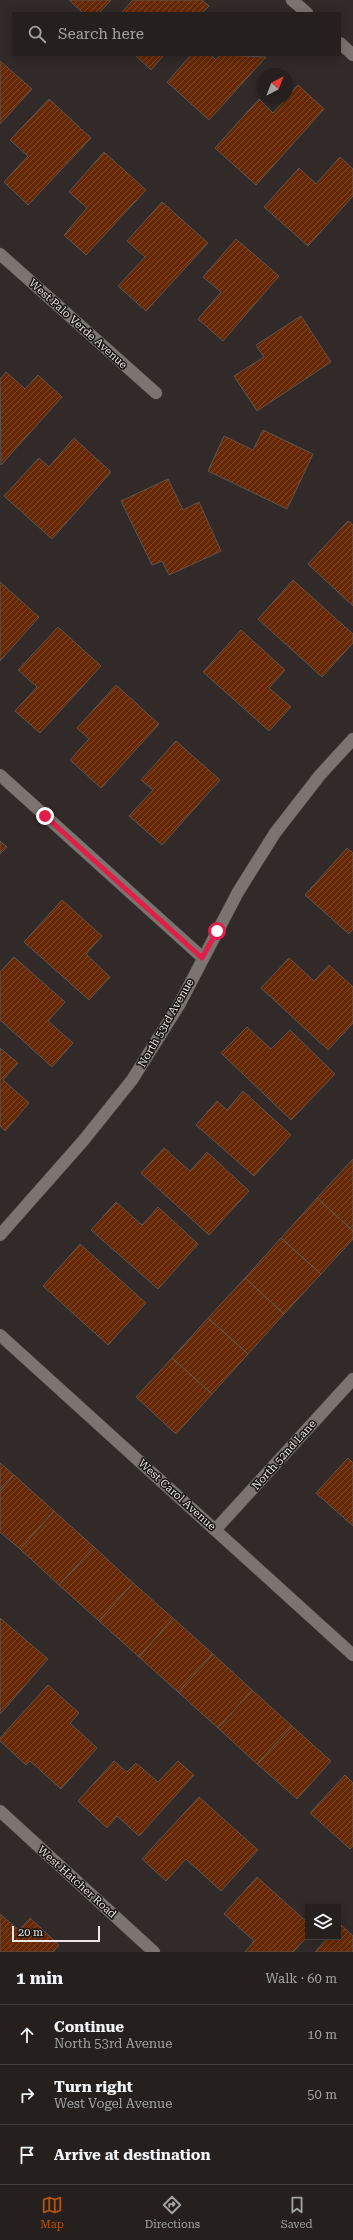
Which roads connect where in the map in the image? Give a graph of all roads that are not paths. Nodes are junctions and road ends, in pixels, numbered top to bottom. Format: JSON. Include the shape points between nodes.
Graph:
{"nodes":[{"id":1,"x":292,"y":0,"type":"edge"},
{"id":2,"x":306,"y":12,"type":"edge"},
{"id":3,"x":341,"y":44,"type":"edge"},
{"id":4,"x":353,"y":54,"type":"edge"},
{"id":5,"x":0,"y":254,"type":"edge"},
{"id":6,"x":156,"y":393,"type":"dead end"},
{"id":7,"x":351,"y":744,"type":"edge"},
{"id":8,"x":0,"y":775,"type":"edge"},
{"id":9,"x":202,"y":958,"type":"junction"},
{"id":10,"x":0,"y":1235,"type":"edge"},
{"id":11,"x":0,"y":1335,"type":"edge"},
{"id":12,"x":353,"y":1379,"type":"edge"},
{"id":13,"x":215,"y":1530,"type":"junction"},
{"id":14,"x":353,"y":1655,"type":"edge"},
{"id":15,"x":0,"y":1812,"type":"edge"},
{"id":16,"x":154,"y":1952,"type":"edge"}],
"edges":[{"from":1,"to":2,"type":"street"},
{"from":3,"to":4,"type":"street"},
{"from":5,"to":6,"type":"street","name":"West Palo Verde Avenue"},
{"from":7,"to":9,"type":"street","name":"North 53rd Avenue","via":[[320,775],[275,834],[238,892]]},
{"from":8,"to":9,"type":"street"},
{"from":9,"to":10,"type":"street","name":"North 53rd Avenue","via":[[180,1005],[132,1080],[83,1141]]},
{"from":11,"to":13,"type":"street","name":"West Carol Avenue"},
{"from":12,"to":13,"type":"street","name":"North 52nd Lane"},
{"from":13,"to":14,"type":"street","name":"West Carol Avenue"},
{"from":15,"to":16,"type":"street","name":"West Hatcher Road"}]}
